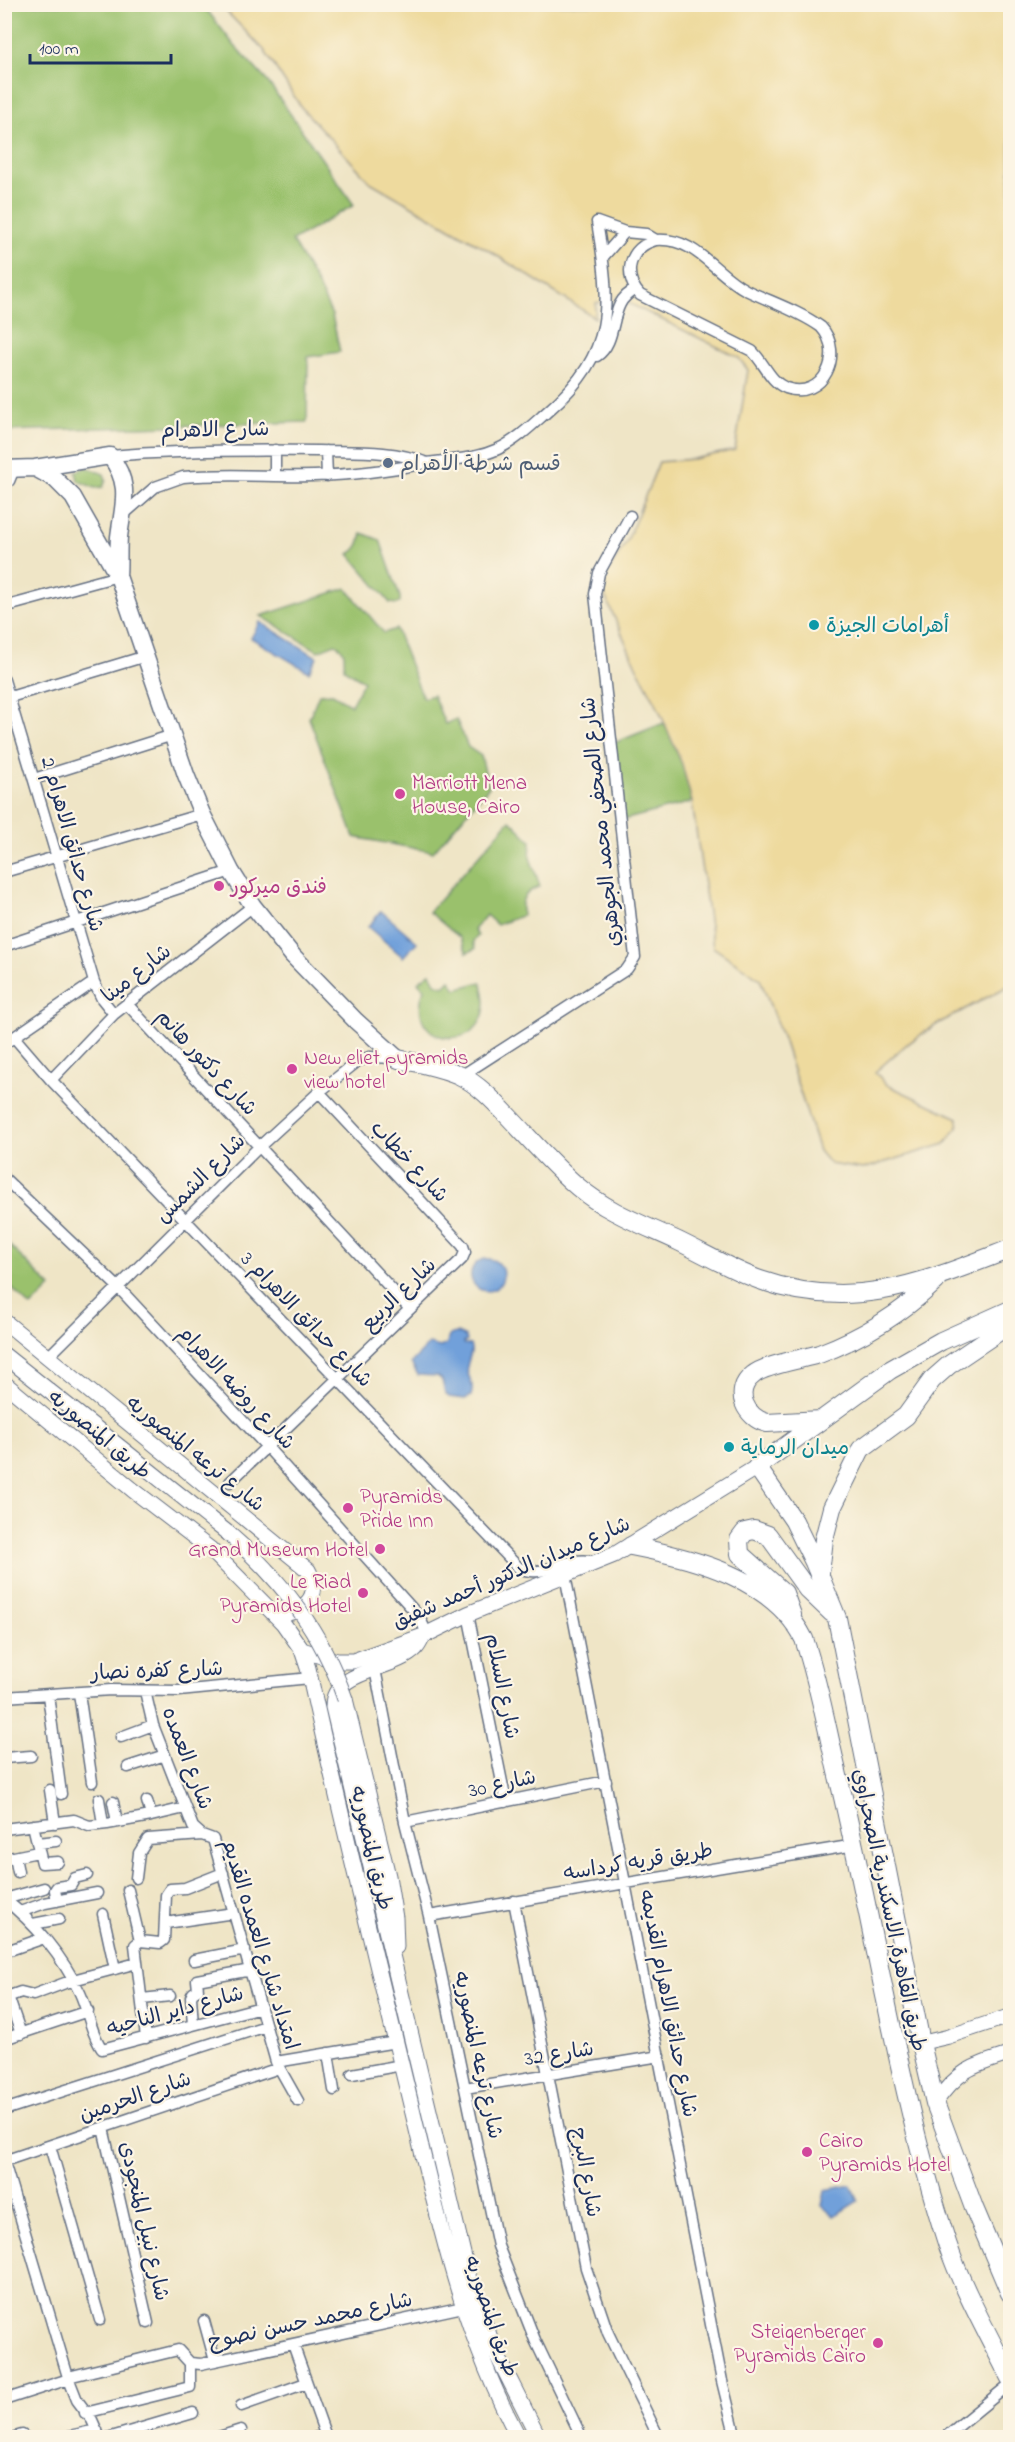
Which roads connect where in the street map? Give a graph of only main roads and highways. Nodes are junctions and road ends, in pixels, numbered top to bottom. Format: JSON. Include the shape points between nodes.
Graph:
{"nodes":[{"id":1,"x":35,"y":468,"type":"junction"},
{"id":2,"x":8,"y":474,"type":"edge"},
{"id":3,"x":118,"y":576,"type":"junction"},
{"id":4,"x":398,"y":1059,"type":"joint"},
{"id":5,"x":1011,"y":1249,"type":"edge"},
{"id":6,"x":941,"y":1275,"type":"junction"},
{"id":7,"x":1011,"y":1310,"type":"edge"},
{"id":8,"x":4,"y":1321,"type":"edge"},
{"id":9,"x":1011,"y":1324,"type":"edge"},
{"id":10,"x":4,"y":1354,"type":"edge"},
{"id":11,"x":4,"y":1383,"type":"edge"},
{"id":12,"x":821,"y":1420,"type":"junction"},
{"id":13,"x":758,"y":1467,"type":"junction"},
{"id":14,"x":631,"y":1546,"type":"junction"},
{"id":15,"x":819,"y":1575,"type":"junction"},
{"id":16,"x":275,"y":1615,"type":"junction"},
{"id":17,"x":837,"y":1618,"type":"junction"},
{"id":18,"x":793,"y":1620,"type":"junction"},
{"id":19,"x":425,"y":1635,"type":"junction"},
{"id":20,"x":302,"y":1650,"type":"junction"},
{"id":21,"x":396,"y":1974,"type":"junction"},
{"id":22,"x":1011,"y":2293,"type":"edge"},
{"id":23,"x":1011,"y":2378,"type":"edge"},
{"id":24,"x":519,"y":2438,"type":"edge"},
{"id":25,"x":539,"y":2438,"type":"edge"}],
"edges":[{"from":1,"to":2,"type":"main road","name":"شارع الاهرام"},
{"from":1,"to":3,"type":"main road","via":[[55,479],[73,497]]},
{"from":1,"to":3,"type":"main road","name":"شارع الاهرام","via":[[110,456],[125,487]]},
{"from":3,"to":4,"type":"main road","via":[[202,814],[231,871],[293,956]]},
{"from":4,"to":6,"type":"highway","via":[[461,1076],[495,1102],[590,1197],[745,1274],[793,1289],[848,1294],[896,1289]]},
{"from":5,"to":6,"type":"highway"},
{"from":6,"to":12,"type":"highway","via":[[870,1330],[820,1353],[759,1371],[744,1388],[742,1396],[747,1411],[767,1424]]},
{"from":7,"to":12,"type":"highway","via":[[915,1355]]},
{"from":8,"to":16,"type":"main road","name":"شارع ترعه المنصوريه","via":[[308,1570],[313,1586],[308,1602],[294,1613]]},
{"from":9,"to":15,"type":"highway","via":[[949,1365],[932,1380],[906,1416],[861,1449],[832,1508]]},
{"from":10,"to":21,"type":"main road","bridge":true,"via":[[244,1547],[310,1623],[330,1659],[345,1700],[384,1856],[395,1918]]},
{"from":11,"to":16,"type":"main road","name":"طريق المنصوريه","via":[[210,1549]]},
{"from":12,"to":13,"type":"highway"},
{"from":13,"to":14,"type":"main road","name":"شارع ميدان الدكتور أحمد شفيق"},
{"from":13,"to":15,"type":"highway","name":"طريق القاهرة, الاسكندرية الصحراوي","via":[[794,1521]]},
{"from":14,"to":18,"type":"highway","name":"طريق القاهرة, الاسكندرية الصحراوي","via":[[717,1569],[770,1599]]},
{"from":14,"to":19,"type":"main road","name":"شارع ميدان الدكتور أحمد شفيق"},
{"from":15,"to":17,"type":"highway","name":"طريق القاهرة, الاسكندرية الصحراوي"},
{"from":16,"to":20,"type":"main road","name":"طريق المنصوريه"},
{"from":17,"to":18,"type":"highway","via":[[807,1589],[768,1535],[754,1530],[745,1532],[739,1540],[740,1554],[784,1593]]},
{"from":17,"to":22,"type":"highway","name":"طريق القاهرة, الاسكندرية الصحراوي","via":[[935,2103]]},
{"from":18,"to":23,"type":"highway","name":"طريق القاهرة, الاسكندرية الصحراوي","via":[[808,1650],[928,2176],[948,2245]]},
{"from":19,"to":20,"type":"main road","name":"شارع ميدان الدكتور أحمد شفيق","via":[[353,1661],[337,1661]]},
{"from":19,"to":21,"type":"main road","name":"طريق المنصوريه","via":[[408,1654],[344,1682],[336,1691],[333,1707]]},
{"from":20,"to":24,"type":"main road","name":"طريق المنصوريه","via":[[463,2307],[493,2386]]},
{"from":21,"to":25,"type":"main road","name":"طريق المنصوريه","via":[[469,2279],[494,2349]]}]}
